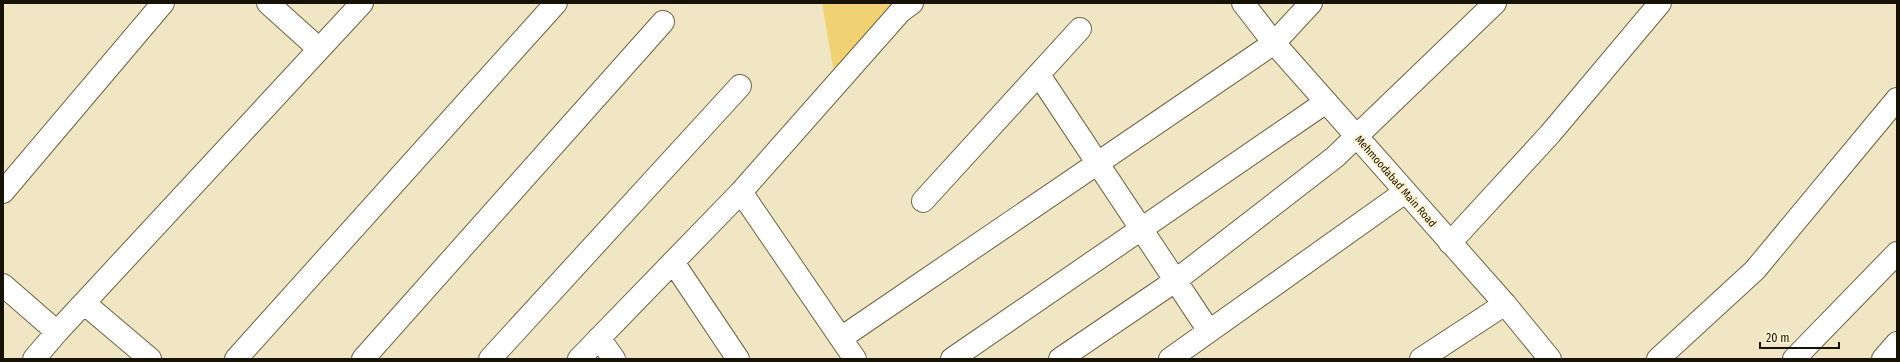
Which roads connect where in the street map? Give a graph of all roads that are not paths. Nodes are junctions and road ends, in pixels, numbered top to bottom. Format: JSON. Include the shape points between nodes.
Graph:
{"nodes":[{"id":1,"x":162,"y":3,"type":"edge"},
{"id":2,"x":268,"y":3,"type":"edge"},
{"id":3,"x":362,"y":3,"type":"edge"},
{"id":4,"x":556,"y":3,"type":"edge"},
{"id":5,"x":912,"y":3,"type":"edge"},
{"id":6,"x":1243,"y":3,"type":"edge"},
{"id":7,"x":1312,"y":3,"type":"edge"},
{"id":8,"x":1495,"y":3,"type":"edge"},
{"id":9,"x":1660,"y":3,"type":"edge"},
{"id":10,"x":663,"y":22,"type":"dead end"},
{"id":11,"x":1080,"y":29,"type":"dead end"},
{"id":12,"x":1274,"y":43,"type":"junction"},
{"id":13,"x":319,"y":49,"type":"junction"},
{"id":14,"x":1038,"y":75,"type":"junction"},
{"id":15,"x":740,"y":86,"type":"dead end"},
{"id":16,"x":1897,"y":99,"type":"edge"},
{"id":17,"x":1326,"y":102,"type":"junction"},
{"id":18,"x":1357,"y":138,"type":"junction"},
{"id":19,"x":1097,"y":164,"type":"junction"},
{"id":20,"x":3,"y":192,"type":"edge"},
{"id":21,"x":741,"y":192,"type":"junction"},
{"id":22,"x":1405,"y":192,"type":"junction"},
{"id":23,"x":923,"y":201,"type":"dead end"},
{"id":24,"x":1140,"y":228,"type":"junction"},
{"id":25,"x":1450,"y":243,"type":"junction"},
{"id":26,"x":1897,"y":252,"type":"edge"},
{"id":27,"x":674,"y":262,"type":"junction"},
{"id":28,"x":1175,"y":281,"type":"junction"},
{"id":29,"x":3,"y":285,"type":"edge"},
{"id":30,"x":84,"y":302,"type":"junction"},
{"id":31,"x":1505,"y":304,"type":"junction"},
{"id":32,"x":1208,"y":331,"type":"junction"},
{"id":33,"x":57,"y":332,"type":"junction"},
{"id":34,"x":600,"y":338,"type":"junction"},
{"id":35,"x":841,"y":338,"type":"junction"},
{"id":36,"x":1897,"y":343,"type":"edge"},
{"id":37,"x":34,"y":359,"type":"edge"},
{"id":38,"x":150,"y":359,"type":"edge"},
{"id":39,"x":236,"y":359,"type":"edge"},
{"id":40,"x":363,"y":359,"type":"edge"},
{"id":41,"x":490,"y":359,"type":"edge"},
{"id":42,"x":579,"y":359,"type":"edge"},
{"id":43,"x":614,"y":359,"type":"edge"},
{"id":44,"x":738,"y":359,"type":"edge"},
{"id":45,"x":855,"y":359,"type":"edge"},
{"id":46,"x":952,"y":359,"type":"edge"},
{"id":47,"x":1060,"y":359,"type":"edge"},
{"id":48,"x":1170,"y":359,"type":"edge"},
{"id":49,"x":1421,"y":359,"type":"edge"},
{"id":50,"x":1550,"y":359,"type":"edge"},
{"id":51,"x":1658,"y":359,"type":"edge"},
{"id":52,"x":1794,"y":359,"type":"edge"},
{"id":53,"x":1883,"y":359,"type":"edge"}],
"edges":[{"from":1,"to":20,"type":"street"},
{"from":2,"to":13,"type":"street"},
{"from":3,"to":13,"type":"street"},
{"from":4,"to":39,"type":"street"},
{"from":5,"to":21,"type":"street","via":[[900,12]]},
{"from":6,"to":12,"type":"street","name":"Mehmoodabad Main Road"},
{"from":7,"to":12,"type":"street"},
{"from":8,"to":18,"type":"street"},
{"from":9,"to":25,"type":"street","via":[[1550,134]]},
{"from":10,"to":40,"type":"street"},
{"from":11,"to":14,"type":"street"},
{"from":12,"to":17,"type":"street","name":"Mehmoodabad Main Road"},
{"from":12,"to":19,"type":"street"},
{"from":13,"to":30,"type":"street"},
{"from":14,"to":19,"type":"street"},
{"from":14,"to":23,"type":"street"},
{"from":15,"to":41,"type":"street"},
{"from":16,"to":51,"type":"street","via":[[1756,270]]},
{"from":17,"to":18,"type":"street","name":"Mehmoodabad Main Road"},
{"from":17,"to":24,"type":"street"},
{"from":18,"to":22,"type":"street","name":"Mehmoodabad Main Road"},
{"from":18,"to":28,"type":"street"},
{"from":19,"to":24,"type":"street"},
{"from":19,"to":35,"type":"street"},
{"from":21,"to":27,"type":"street"},
{"from":21,"to":35,"type":"street"},
{"from":22,"to":25,"type":"street","name":"Mehmoodabad Main Road"},
{"from":22,"to":32,"type":"street"},
{"from":24,"to":28,"type":"street"},
{"from":24,"to":46,"type":"street"},
{"from":25,"to":31,"type":"street","name":"Mehmoodabad Main Road"},
{"from":26,"to":52,"type":"street"},
{"from":27,"to":34,"type":"street"},
{"from":27,"to":44,"type":"street"},
{"from":28,"to":32,"type":"street"},
{"from":28,"to":47,"type":"street"},
{"from":29,"to":33,"type":"street"},
{"from":30,"to":33,"type":"street"},
{"from":30,"to":38,"type":"street"},
{"from":31,"to":49,"type":"street"},
{"from":31,"to":50,"type":"street","name":"Mehmoodabad Main Road"},
{"from":32,"to":48,"type":"street"},
{"from":33,"to":37,"type":"street"},
{"from":34,"to":42,"type":"street"},
{"from":34,"to":43,"type":"street"},
{"from":35,"to":45,"type":"street"},
{"from":36,"to":53,"type":"street"}]}
